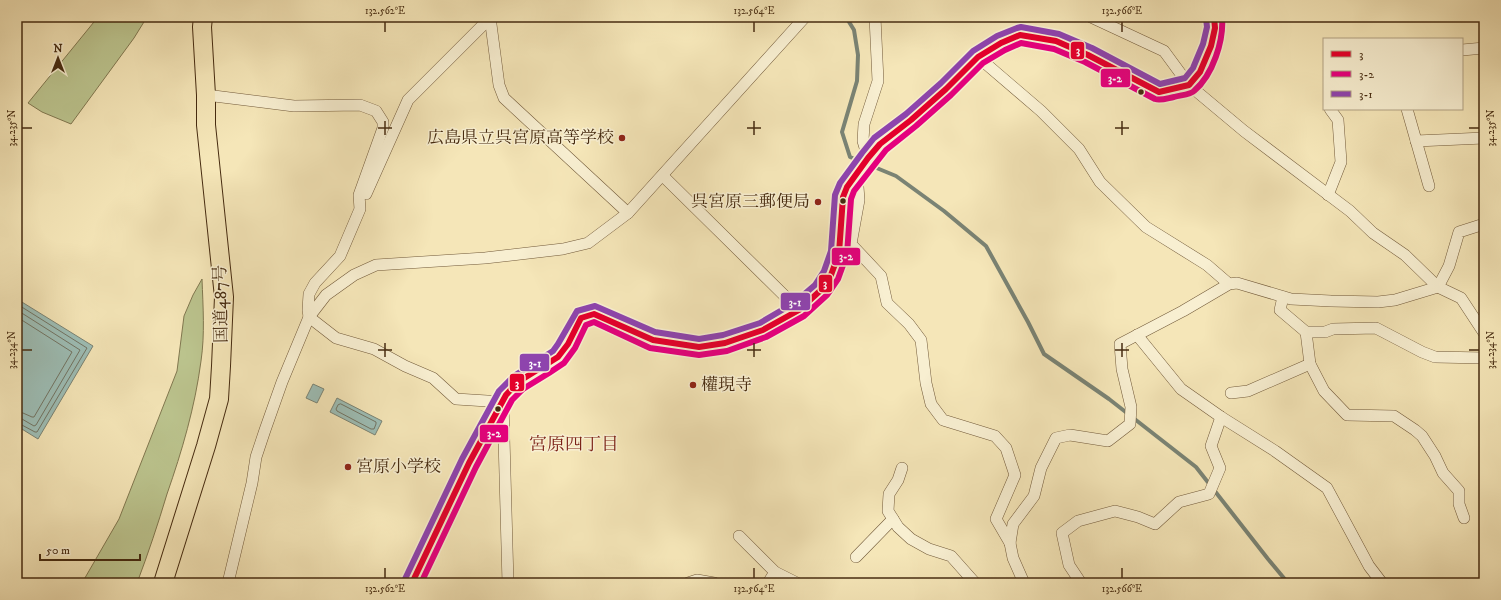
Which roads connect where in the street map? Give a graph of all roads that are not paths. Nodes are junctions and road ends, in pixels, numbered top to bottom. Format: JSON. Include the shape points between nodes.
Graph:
{"nodes":[{"id":1,"x":203,"y":17,"type":"edge"},
{"id":2,"x":805,"y":17,"type":"edge"},
{"id":3,"x":875,"y":17,"type":"edge"},
{"id":4,"x":1091,"y":17,"type":"edge"},
{"id":5,"x":1214,"y":17,"type":"edge"},
{"id":6,"x":490,"y":18,"type":"edge"},
{"id":7,"x":1484,"y":48,"type":"edge"},
{"id":8,"x":1463,"y":50,"type":"edge"},
{"id":9,"x":978,"y":57,"type":"junction"},
{"id":10,"x":1189,"y":85,"type":"junction"},
{"id":11,"x":206,"y":95,"type":"junction"},
{"id":12,"x":1331,"y":110,"type":"edge"},
{"id":13,"x":1407,"y":110,"type":"edge"},
{"id":14,"x":1484,"y":138,"type":"edge"},
{"id":15,"x":1416,"y":141,"type":"junction"},
{"id":16,"x":868,"y":158,"type":"junction"},
{"id":17,"x":857,"y":174,"type":"junction"},
{"id":18,"x":663,"y":176,"type":"junction"},
{"id":19,"x":1429,"y":186,"type":"dead end"},
{"id":20,"x":1328,"y":195,"type":"junction"},
{"id":21,"x":360,"y":209,"type":"junction"},
{"id":22,"x":628,"y":214,"type":"junction"},
{"id":23,"x":1484,"y":224,"type":"edge"},
{"id":24,"x":1229,"y":284,"type":"junction"},
{"id":25,"x":1438,"y":287,"type":"junction"},
{"id":26,"x":1283,"y":297,"type":"junction"},
{"id":27,"x":799,"y":310,"type":"junction"},
{"id":28,"x":309,"y":317,"type":"junction"},
{"id":29,"x":1306,"y":332,"type":"junction"},
{"id":30,"x":1484,"y":333,"type":"edge"},
{"id":31,"x":1137,"y":335,"type":"junction"},
{"id":32,"x":1484,"y":358,"type":"edge"},
{"id":33,"x":1310,"y":364,"type":"junction"},
{"id":34,"x":1231,"y":393,"type":"dead end"},
{"id":35,"x":503,"y":402,"type":"junction"},
{"id":36,"x":1221,"y":417,"type":"junction"},
{"id":37,"x":902,"y":468,"type":"dead end"},
{"id":38,"x":1464,"y":518,"type":"dead end"},
{"id":39,"x":893,"y":519,"type":"junction"},
{"id":40,"x":739,"y":536,"type":"dead end"},
{"id":41,"x":1010,"y":543,"type":"junction"},
{"id":42,"x":856,"y":557,"type":"dead end"},
{"id":43,"x":775,"y":572,"type":"junction"},
{"id":44,"x":163,"y":583,"type":"edge"},
{"id":45,"x":228,"y":583,"type":"edge"},
{"id":46,"x":412,"y":583,"type":"edge"},
{"id":47,"x":508,"y":583,"type":"edge"},
{"id":48,"x":688,"y":583,"type":"edge"},
{"id":49,"x":714,"y":583,"type":"edge"},
{"id":50,"x":768,"y":583,"type":"edge"},
{"id":51,"x":797,"y":583,"type":"edge"},
{"id":52,"x":975,"y":583,"type":"edge"},
{"id":53,"x":1024,"y":583,"type":"edge"},
{"id":54,"x":1081,"y":583,"type":"edge"},
{"id":55,"x":1382,"y":583,"type":"edge"}],
"edges":[{"from":1,"to":11,"type":"highway","name":"国道487号"},
{"from":2,"to":18,"type":"street"},
{"from":3,"to":16,"type":"street","via":[[878,81],[864,124],[863,141]]},
{"from":4,"to":10,"type":"street","via":[[1164,51]]},
{"from":5,"to":10,"type":"street","via":[[1215,28],[1210,46],[1200,72]]},
{"from":6,"to":21,"type":"street","via":[[408,100]]},
{"from":6,"to":22,"type":"street","via":[[499,85],[504,98]]},
{"from":7,"to":8,"type":"street"},
{"from":9,"to":10,"type":"street","via":[[1020,35],[1056,41],[1160,92]]},
{"from":9,"to":16,"type":"street","via":[[946,89],[880,144]]},
{"from":9,"to":24,"type":"street","via":[[1041,111],[1079,149],[1100,182],[1146,228],[1207,264]]},
{"from":10,"to":20,"type":"street"},
{"from":11,"to":21,"type":"street","via":[[294,106],[360,105],[376,111],[383,122],[383,128],[359,195]]},
{"from":11,"to":44,"type":"highway","name":"国道487号","via":[[206,125],[224,297],[219,400]]},
{"from":12,"to":20,"type":"street","via":[[1338,120],[1341,162]]},
{"from":13,"to":15,"type":"street"},
{"from":14,"to":15,"type":"street"},
{"from":15,"to":19,"type":"street"},
{"from":16,"to":17,"type":"street"},
{"from":17,"to":27,"type":"street","via":[[843,197],[839,252],[831,275],[821,290]]},
{"from":17,"to":41,"type":"street","via":[[859,200],[851,244],[880,276],[887,303],[910,324],[921,340],[931,404],[943,420],[995,436],[1006,448],[1016,475],[996,519]]},
{"from":18,"to":22,"type":"street"},
{"from":18,"to":27,"type":"street"},
{"from":20,"to":25,"type":"street","via":[[1373,233],[1405,255]]},
{"from":21,"to":28,"type":"street","via":[[340,256],[315,283],[309,294]]},
{"from":22,"to":28,"type":"street","via":[[588,242],[563,249],[485,258],[376,265],[354,275],[326,295]]},
{"from":23,"to":25,"type":"street","via":[[1459,232],[1449,266]]},
{"from":24,"to":26,"type":"street","via":[[1237,282]]},
{"from":24,"to":31,"type":"street"},
{"from":25,"to":26,"type":"street","via":[[1395,300],[1378,302]]},
{"from":25,"to":30,"type":"street","via":[[1461,298]]},
{"from":26,"to":29,"type":"street","via":[[1280,310]]},
{"from":27,"to":35,"type":"street","via":[[763,330],[725,343],[699,347],[653,340],[612,321],[594,314],[589,315],[581,318],[568,345],[558,357],[524,377]]},
{"from":28,"to":35,"type":"street","via":[[336,338],[374,349],[433,378],[456,399]]},
{"from":28,"to":45,"type":"street","via":[[282,382],[256,457]]},
{"from":29,"to":32,"type":"street","via":[[1376,328],[1435,357]]},
{"from":29,"to":33,"type":"street"},
{"from":31,"to":36,"type":"street","via":[[1181,389]]},
{"from":31,"to":41,"type":"street","via":[[1120,344],[1122,369],[1132,407],[1130,424],[1108,440],[1070,435],[1056,438],[1041,468],[1034,496],[1013,524]]},
{"from":33,"to":34,"type":"street","via":[[1248,391]]},
{"from":33,"to":38,"type":"street","via":[[1324,391],[1347,415],[1394,416],[1422,436],[1443,473],[1459,491],[1459,504]]},
{"from":35,"to":46,"type":"street","via":[[482,437]]},
{"from":35,"to":47,"type":"street"},
{"from":36,"to":54,"type":"street","via":[[1211,446],[1220,468],[1209,494],[1179,502],[1155,524],[1115,511],[1078,521],[1062,533],[1069,565]]},
{"from":36,"to":55,"type":"street","via":[[1275,450],[1327,488]]},
{"from":37,"to":39,"type":"street","via":[[889,494],[888,511]]},
{"from":39,"to":42,"type":"street"},
{"from":39,"to":52,"type":"street","via":[[911,539],[929,549],[951,556]]},
{"from":40,"to":43,"type":"street"},
{"from":41,"to":53,"type":"street","via":[[1013,558]]},
{"from":43,"to":50,"type":"street"},
{"from":43,"to":51,"type":"street"},
{"from":48,"to":49,"type":"street","via":[[698,580]]}]}
